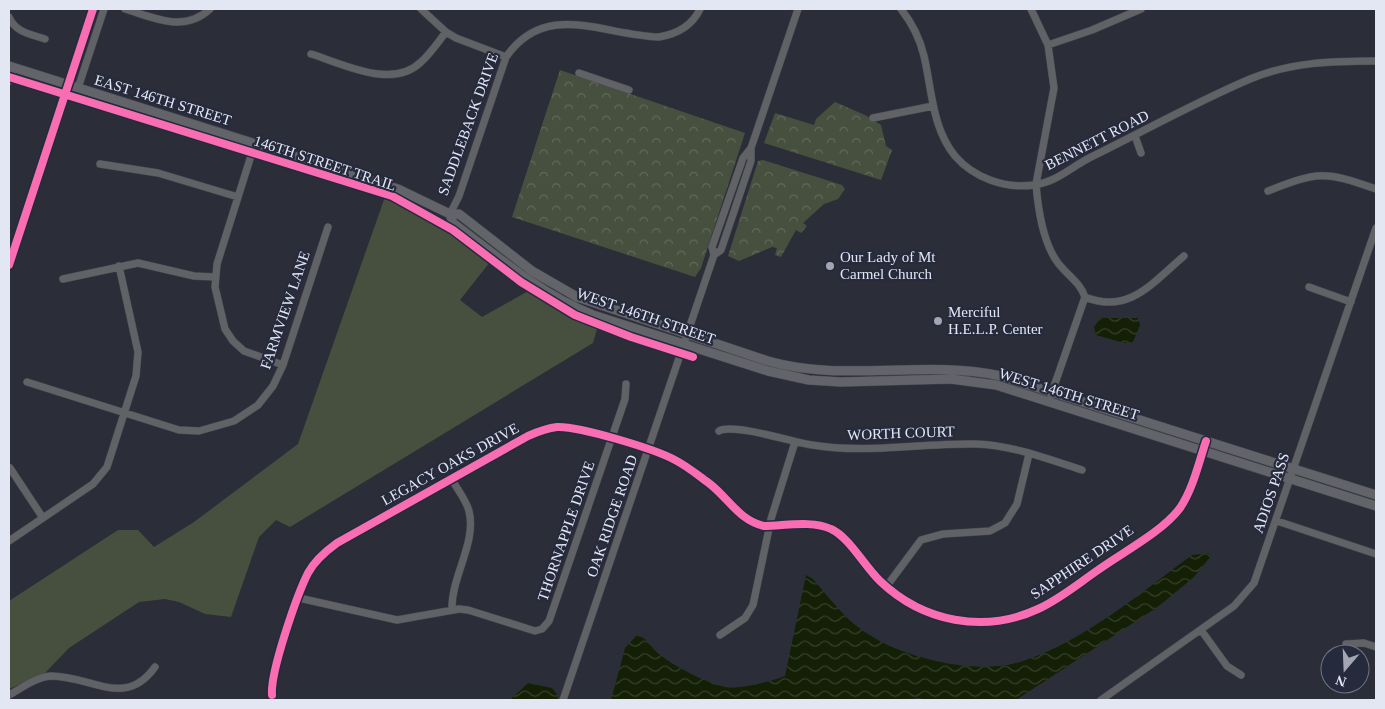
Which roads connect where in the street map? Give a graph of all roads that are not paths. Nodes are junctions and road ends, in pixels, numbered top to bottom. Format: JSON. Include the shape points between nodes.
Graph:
{"nodes":[{"id":1,"x":104,"y":9,"type":"edge"},
{"id":2,"x":125,"y":9,"type":"edge"},
{"id":3,"x":210,"y":9,"type":"edge"},
{"id":4,"x":421,"y":9,"type":"edge"},
{"id":5,"x":700,"y":9,"type":"edge"},
{"id":6,"x":798,"y":9,"type":"edge"},
{"id":7,"x":902,"y":9,"type":"edge"},
{"id":8,"x":1031,"y":9,"type":"edge"},
{"id":9,"x":1141,"y":9,"type":"edge"},
{"id":10,"x":563,"y":16,"type":"dead end"},
{"id":11,"x":574,"y":16,"type":"dead end"},
{"id":12,"x":9,"y":17,"type":"edge"},
{"id":13,"x":446,"y":32,"type":"junction"},
{"id":14,"x":45,"y":39,"type":"dead end"},
{"id":15,"x":1048,"y":45,"type":"junction"},
{"id":16,"x":311,"y":54,"type":"dead end"},
{"id":17,"x":506,"y":57,"type":"junction"},
{"id":18,"x":1376,"y":61,"type":"edge"},
{"id":19,"x":11,"y":67,"type":"edge"},
{"id":20,"x":579,"y":73,"type":"dead end"},
{"id":21,"x":9,"y":81,"type":"edge"},
{"id":22,"x":78,"y":88,"type":"junction"},
{"id":23,"x":629,"y":90,"type":"dead end"},
{"id":24,"x":934,"y":106,"type":"junction"},
{"id":25,"x":873,"y":118,"type":"dead end"},
{"id":26,"x":1134,"y":136,"type":"junction"},
{"id":27,"x":255,"y":143,"type":"junction"},
{"id":28,"x":1141,"y":153,"type":"dead end"},
{"id":29,"x":100,"y":164,"type":"dead end"},
{"id":30,"x":1036,"y":184,"type":"junction"},
{"id":31,"x":1376,"y":189,"type":"edge"},
{"id":32,"x":1268,"y":191,"type":"dead end"},
{"id":33,"x":238,"y":197,"type":"junction"},
{"id":34,"x":450,"y":214,"type":"junction"},
{"id":35,"x":328,"y":227,"type":"dead end"},
{"id":36,"x":1376,"y":228,"type":"edge"},
{"id":37,"x":1184,"y":256,"type":"dead end"},
{"id":38,"x":119,"y":266,"type":"junction"},
{"id":39,"x":215,"y":277,"type":"junction"},
{"id":40,"x":63,"y":279,"type":"dead end"},
{"id":41,"x":1308,"y":287,"type":"dead end"},
{"id":42,"x":1085,"y":297,"type":"junction"},
{"id":43,"x":1351,"y":302,"type":"junction"},
{"id":44,"x":688,"y":335,"type":"junction"},
{"id":45,"x":684,"y":344,"type":"junction"},
{"id":46,"x":283,"y":365,"type":"junction"},
{"id":47,"x":27,"y":382,"type":"dead end"},
{"id":48,"x":626,"y":384,"type":"dead end"},
{"id":49,"x":1052,"y":391,"type":"junction"},
{"id":50,"x":1050,"y":401,"type":"junction"},
{"id":51,"x":125,"y":414,"type":"junction"},
{"id":52,"x":719,"y":431,"type":"dead end"},
{"id":53,"x":611,"y":439,"type":"junction"},
{"id":54,"x":1206,"y":440,"type":"junction"},
{"id":55,"x":795,"y":442,"type":"junction"},
{"id":56,"x":648,"y":450,"type":"junction"},
{"id":57,"x":1203,"y":450,"type":"junction"},
{"id":58,"x":1029,"y":454,"type":"junction"},
{"id":59,"x":10,"y":468,"type":"edge"},
{"id":60,"x":1294,"y":469,"type":"junction"},
{"id":61,"x":1082,"y":470,"type":"dead end"},
{"id":62,"x":1291,"y":479,"type":"junction"},
{"id":63,"x":452,"y":480,"type":"junction"},
{"id":64,"x":1376,"y":495,"type":"edge"},
{"id":65,"x":1376,"y":506,"type":"edge"},
{"id":66,"x":43,"y":518,"type":"junction"},
{"id":67,"x":1276,"y":521,"type":"junction"},
{"id":68,"x":769,"y":526,"type":"junction"},
{"id":69,"x":9,"y":541,"type":"edge"},
{"id":70,"x":1376,"y":554,"type":"edge"},
{"id":71,"x":886,"y":587,"type":"junction"},
{"id":72,"x":299,"y":598,"type":"junction"},
{"id":73,"x":452,"y":610,"type":"junction"},
{"id":74,"x":1200,"y":630,"type":"junction"},
{"id":75,"x":720,"y":636,"type":"dead end"},
{"id":76,"x":154,"y":666,"type":"dead end"},
{"id":77,"x":1241,"y":674,"type":"dead end"},
{"id":78,"x":9,"y":695,"type":"edge"},
{"id":79,"x":272,"y":695,"type":"dead end"},
{"id":80,"x":563,"y":700,"type":"edge"},
{"id":81,"x":1101,"y":700,"type":"edge"}],
"edges":[{"from":1,"to":22,"type":"street"},
{"from":2,"to":3,"type":"street","via":[[178,23],[194,20]]},
{"from":4,"to":13,"type":"street"},
{"from":5,"to":11,"type":"street","via":[[685,27],[659,37]]},
{"from":6,"to":44,"type":"street","name":"OAK RIDGE ROAD","via":[[751,148],[743,158],[712,247],[714,255]]},
{"from":7,"to":24,"type":"street","name":"BENNETT ROAD","via":[[921,46]]},
{"from":8,"to":15,"type":"street"},
{"from":9,"to":15,"type":"street"},
{"from":10,"to":17,"type":"street","name":"SADDLEBACK DRIVE","via":[[544,20],[528,29],[516,40]]},
{"from":12,"to":14,"type":"street","via":[[18,30]]},
{"from":13,"to":16,"type":"street","via":[[421,62],[394,75],[377,74]]},
{"from":13,"to":17,"type":"street"},
{"from":15,"to":30,"type":"street","via":[[1054,88]]},
{"from":17,"to":34,"type":"street","name":"SADDLEBACK DRIVE"},
{"from":18,"to":26,"type":"street","name":"BENNETT ROAD","via":[[1317,62],[1251,78]]},
{"from":19,"to":21,"type":"street"},
{"from":19,"to":22,"type":"main road","name":"EAST 146TH STREET"},
{"from":20,"to":23,"type":"street"},
{"from":22,"to":27,"type":"main road","name":"EAST 146TH STREET"},
{"from":24,"to":25,"type":"street"},
{"from":24,"to":30,"type":"street","name":"BENNETT ROAD","via":[[945,141],[967,167],[1000,183]]},
{"from":26,"to":28,"type":"street"},
{"from":26,"to":30,"type":"street","name":"BENNETT ROAD","via":[[1088,158],[1058,178]]},
{"from":27,"to":33,"type":"street"},
{"from":27,"to":34,"type":"main road","name":"EAST 146TH STREET","via":[[398,188]]},
{"from":29,"to":33,"type":"street","via":[[158,173]]},
{"from":30,"to":42,"type":"street","via":[[1050,247],[1058,263],[1080,286]]},
{"from":31,"to":32,"type":"street","via":[[1338,176],[1319,175]]},
{"from":33,"to":39,"type":"street"},
{"from":34,"to":44,"type":"main road","name":"WEST 146TH STREET","via":[[458,214],[532,271],[568,293]]},
{"from":34,"to":45,"type":"main road","name":"WEST 146TH STREET","via":[[453,223],[556,298],[593,314]]},
{"from":35,"to":46,"type":"street","name":"FARMVIEW LANE"},
{"from":36,"to":43,"type":"street","name":"ADIOS PASS"},
{"from":37,"to":42,"type":"street","via":[[1138,295],[1124,301],[1102,303]]},
{"from":38,"to":39,"type":"street","via":[[146,263],[194,276]]},
{"from":38,"to":40,"type":"street"},
{"from":38,"to":51,"type":"street","via":[[138,352],[136,376]]},
{"from":39,"to":46,"type":"street","via":[[222,320],[229,336],[244,351]]},
{"from":41,"to":43,"type":"street"},
{"from":42,"to":49,"type":"street"},
{"from":43,"to":60,"type":"street","name":"ADIOS PASS"},
{"from":44,"to":45,"type":"street","name":"OAK RIDGE ROAD"},
{"from":44,"to":49,"type":"main road","name":"WEST 146TH STREET","via":[[809,370],[961,370],[1001,376]]},
{"from":45,"to":50,"type":"main road","name":"WEST 146TH STREET","via":[[768,371],[809,380],[960,380],[996,385]]},
{"from":45,"to":56,"type":"street","name":"OAK RIDGE ROAD"},
{"from":46,"to":51,"type":"street","name":"FARMVIEW LANE","via":[[273,386],[258,404],[219,427],[179,430]]},
{"from":47,"to":51,"type":"street","name":"FARMVIEW LANE"},
{"from":48,"to":53,"type":"street","name":"THORNAPPLE DRIVE","via":[[625,399]]},
{"from":49,"to":50,"type":"street"},
{"from":49,"to":54,"type":"main road","name":"WEST 146TH STREET"},
{"from":50,"to":57,"type":"main road","name":"WEST 146TH STREET"},
{"from":51,"to":66,"type":"street","via":[[101,477]]},
{"from":52,"to":55,"type":"street","name":"WORTH COURT","via":[[735,428]]},
{"from":53,"to":56,"type":"street","name":"LEGACY OAKS DRIVE"},
{"from":53,"to":63,"type":"street","name":"LEGACY OAKS DRIVE","via":[[569,428],[546,429]]},
{"from":53,"to":73,"type":"street","name":"THORNAPPLE DRIVE","via":[[549,622],[542,630],[535,631],[476,612]]},
{"from":54,"to":57,"type":"street","name":"SAPPHIRE DRIVE"},
{"from":54,"to":60,"type":"main road","name":"WEST 146TH STREET"},
{"from":55,"to":58,"type":"street","name":"WORTH COURT","via":[[852,449],[980,444]]},
{"from":55,"to":68,"type":"street"},
{"from":56,"to":68,"type":"street","name":"SAPPHIRE DRIVE","via":[[675,460],[711,485],[749,521]]},
{"from":56,"to":80,"type":"street","name":"OAK RIDGE ROAD"},
{"from":57,"to":62,"type":"main road","name":"WEST 146TH STREET"},
{"from":57,"to":71,"type":"street","name":"SAPPHIRE DRIVE","via":[[1186,498],[1170,518],[1040,609],[996,621],[961,621],[921,610]]},
{"from":58,"to":61,"type":"street","name":"WORTH COURT"},
{"from":58,"to":71,"type":"street","via":[[1016,504],[1005,523],[990,531],[931,536],[921,540]]},
{"from":59,"to":66,"type":"street"},
{"from":60,"to":62,"type":"street","name":"ADIOS PASS"},
{"from":60,"to":64,"type":"main road","name":"WEST 146TH STREET"},
{"from":62,"to":65,"type":"main road","name":"WEST 146TH STREET"},
{"from":62,"to":67,"type":"street","name":"ADIOS PASS"},
{"from":63,"to":72,"type":"street","name":"LEGACY OAKS DRIVE","via":[[327,550],[308,573]]},
{"from":63,"to":73,"type":"street","via":[[469,509],[471,531],[453,586]]},
{"from":66,"to":69,"type":"street"},
{"from":67,"to":70,"type":"street"},
{"from":67,"to":74,"type":"street","name":"ADIOS PASS","via":[[1258,576],[1249,590],[1234,606]]},
{"from":68,"to":71,"type":"street","name":"SAPPHIRE DRIVE","via":[[819,525],[832,529]]},
{"from":68,"to":75,"type":"street","via":[[753,605],[745,618]]},
{"from":72,"to":73,"type":"street","via":[[396,620]]},
{"from":72,"to":79,"type":"street","name":"LEGACY OAKS DRIVE","via":[[272,676]]},
{"from":74,"to":77,"type":"street","via":[[1227,666]]},
{"from":74,"to":81,"type":"street","name":"ADIOS PASS"},
{"from":76,"to":78,"type":"street","via":[[142,686],[124,694],[112,694],[48,676]]}]}
